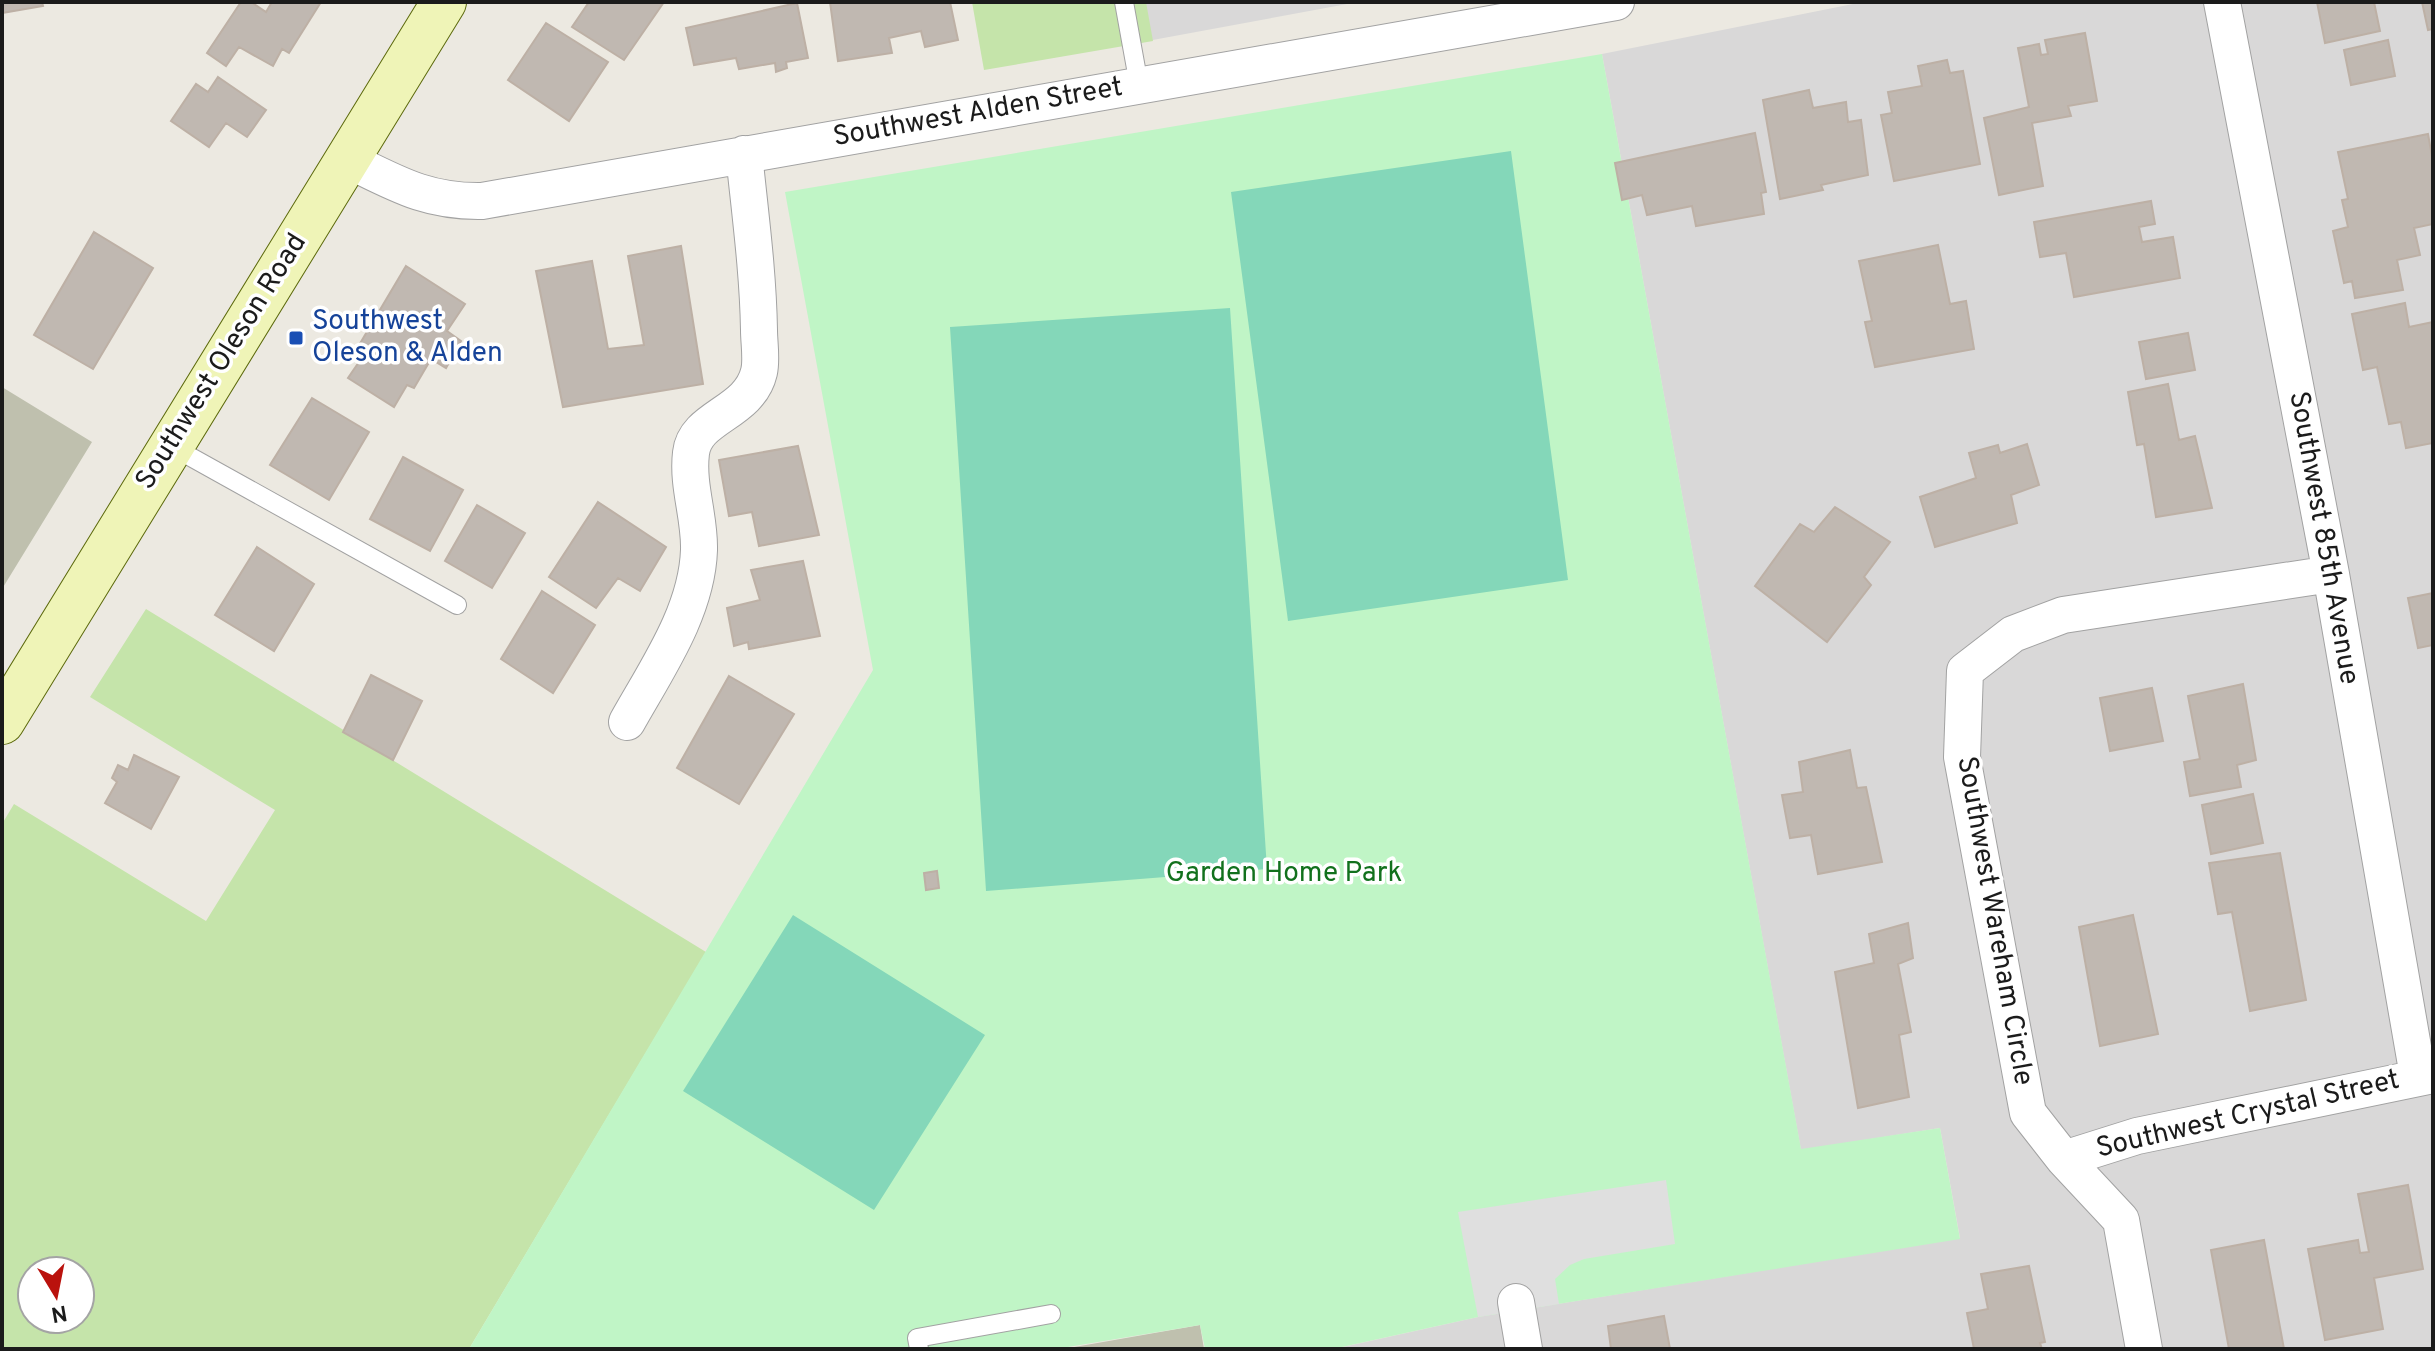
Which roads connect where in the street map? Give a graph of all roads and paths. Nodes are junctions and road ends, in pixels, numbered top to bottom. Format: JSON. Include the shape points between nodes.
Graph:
{"nodes":[{"id":1,"x":444,"y":2,"type":"edge"},
{"id":2,"x":1124,"y":2,"type":"edge"},
{"id":3,"x":1616,"y":2,"type":"edge"},
{"id":4,"x":2222,"y":2,"type":"edge"},
{"id":5,"x":1139,"y":85,"type":"junction"},
{"id":6,"x":744,"y":154,"type":"junction"},
{"id":7,"x":348,"y":160,"type":"junction"},
{"id":8,"x":171,"y":446,"type":"junction"},
{"id":9,"x":2331,"y":574,"type":"junction"},
{"id":10,"x":457,"y":605,"type":"dead end"},
{"id":11,"x":2,"y":722,"type":"edge"},
{"id":12,"x":627,"y":722,"type":"dead end"},
{"id":13,"x":2426,"y":1075,"type":"edge"},
{"id":14,"x":2064,"y":1159,"type":"junction"},
{"id":15,"x":1516,"y":1302,"type":"dead end"},
{"id":16,"x":1051,"y":1314,"type":"dead end"},
{"id":17,"x":919,"y":1349,"type":"edge"},
{"id":18,"x":1524,"y":1349,"type":"edge"},
{"id":19,"x":2144,"y":1349,"type":"edge"}],
"edges":[{"from":1,"to":7,"type":"main road","name":"Southwest Oleson Road"},
{"from":2,"to":5,"type":"lane"},
{"from":3,"to":5,"type":"street","name":"Southwest Alden Street"},
{"from":4,"to":9,"type":"street","name":"Southwest 85th Avenue"},
{"from":5,"to":6,"type":"street","name":"Southwest Alden Street"},
{"from":6,"to":7,"type":"street","name":"Southwest Alden Street","via":[[482,201],[447,201],[413,193]]},
{"from":6,"to":12,"type":"street","via":[[759,298],[759,372],[745,400],[705,426],[691,449],[699,549],[690,591],[675,636]]},
{"from":7,"to":8,"type":"main road","name":"Southwest Oleson Road"},
{"from":8,"to":10,"type":"lane"},
{"from":8,"to":11,"type":"main road","name":"Southwest Oleson Road"},
{"from":9,"to":13,"type":"street","name":"Southwest 85th Avenue"},
{"from":9,"to":14,"type":"street","name":"Southwest Wareham Circle","via":[[2063,615],[2013,634],[1965,671],[1962,757],[2028,1113]]},
{"from":13,"to":14,"type":"street","name":"Southwest Crystal Street","via":[[2137,1136]]},
{"from":14,"to":19,"type":"street","via":[[2121,1220]]},
{"from":15,"to":18,"type":"street"},
{"from":16,"to":17,"type":"lane","via":[[917,1338]]}]}
